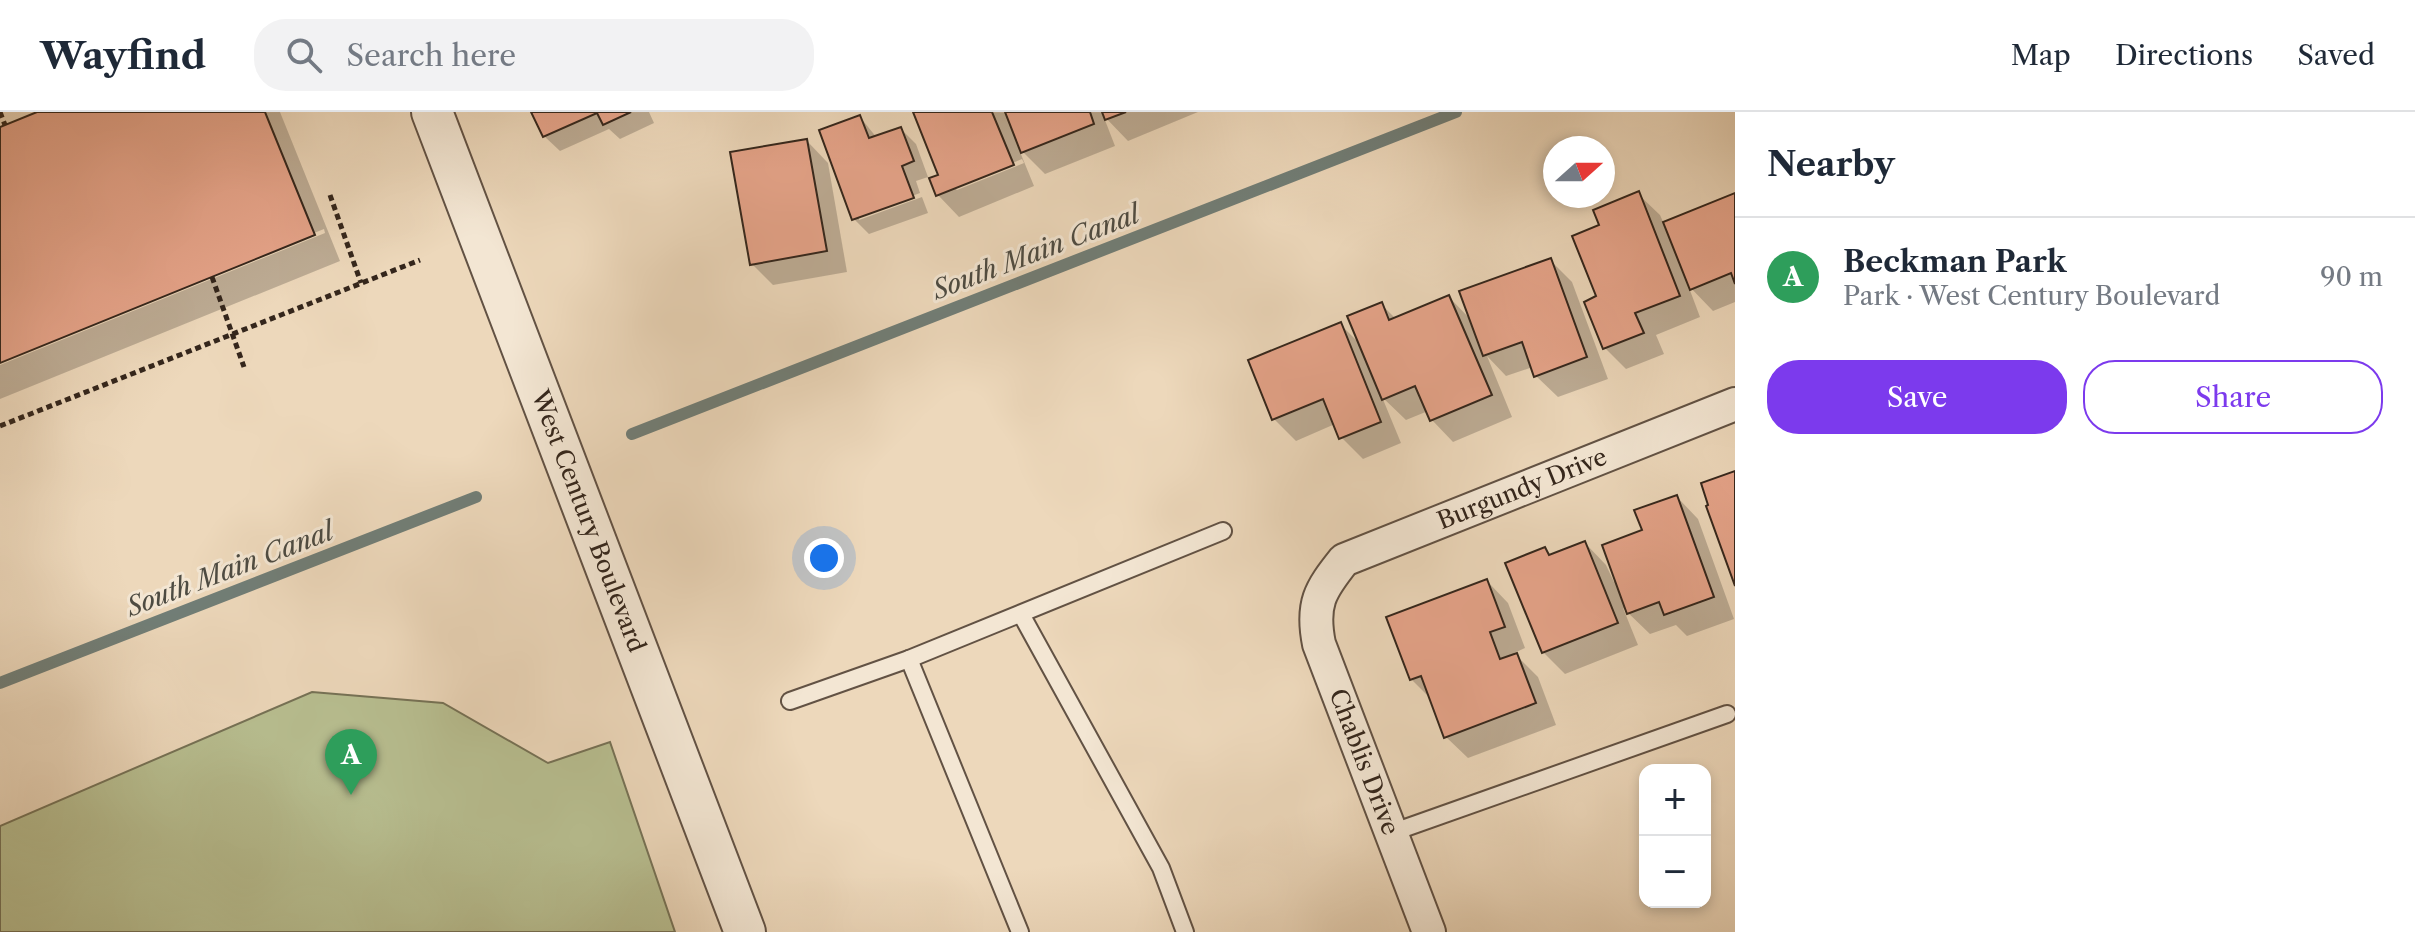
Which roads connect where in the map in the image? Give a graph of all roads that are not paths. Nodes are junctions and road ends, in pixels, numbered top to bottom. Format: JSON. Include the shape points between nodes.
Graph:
{"nodes":[{"id":1,"x":432,"y":112,"type":"edge"},
{"id":2,"x":1735,"y":404,"type":"edge"},
{"id":3,"x":1223,"y":531,"type":"dead end"},
{"id":4,"x":1321,"y":589,"type":"joint"},
{"id":5,"x":1021,"y":614,"type":"junction"},
{"id":6,"x":909,"y":659,"type":"junction"},
{"id":7,"x":790,"y":701,"type":"dead end"},
{"id":8,"x":1727,"y":714,"type":"dead end"},
{"id":9,"x":1391,"y":833,"type":"junction"},
{"id":10,"x":745,"y":932,"type":"edge"},
{"id":11,"x":1020,"y":932,"type":"edge"},
{"id":12,"x":1185,"y":932,"type":"edge"},
{"id":13,"x":1428,"y":932,"type":"edge"}],
"edges":[{"from":1,"to":10,"type":"street","name":"West Century Boulevard"},
{"from":2,"to":4,"type":"street","name":"Burgundy Drive","via":[[1344,560]]},
{"from":3,"to":5,"type":"lane"},
{"from":4,"to":9,"type":"street","name":"Chablis Drive","via":[[1315,624],[1319,644]]},
{"from":5,"to":6,"type":"lane"},
{"from":5,"to":12,"type":"lane","via":[[1161,868]]},
{"from":6,"to":7,"type":"lane"},
{"from":6,"to":11,"type":"lane"},
{"from":8,"to":9,"type":"lane"},
{"from":9,"to":13,"type":"street","name":"Chablis Drive"}]}
